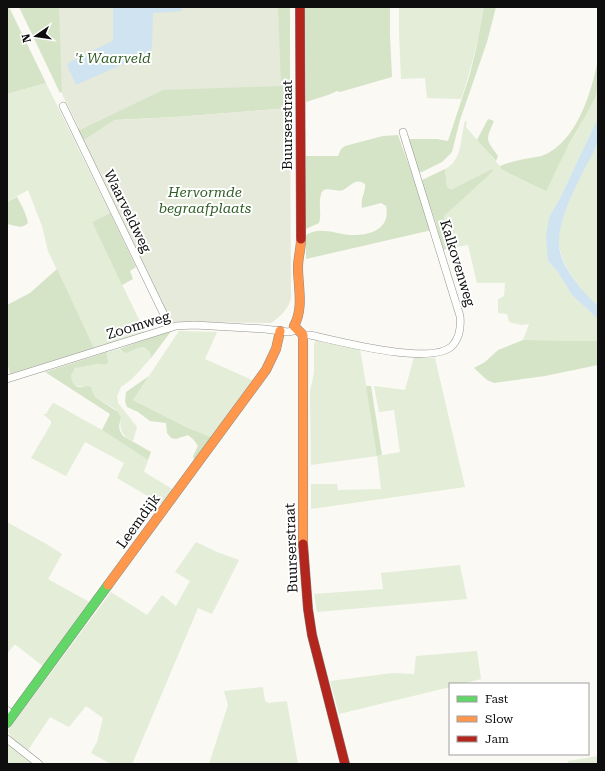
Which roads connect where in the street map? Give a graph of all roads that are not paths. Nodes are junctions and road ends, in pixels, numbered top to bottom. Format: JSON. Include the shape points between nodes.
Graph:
{"nodes":[{"id":1,"x":300,"y":7,"type":"edge"},
{"id":2,"x":63,"y":106,"type":"dead end"},
{"id":3,"x":403,"y":132,"type":"dead end"},
{"id":4,"x":170,"y":327,"type":"junction"},
{"id":5,"x":298,"y":330,"type":"junction"},
{"id":6,"x":280,"y":331,"type":"junction"},
{"id":7,"x":7,"y":379,"type":"edge"},
{"id":8,"x":9,"y":716,"type":"edge"},
{"id":9,"x":7,"y":739,"type":"edge"},
{"id":10,"x":38,"y":764,"type":"edge"},
{"id":11,"x":344,"y":764,"type":"edge"}],
"edges":[{"from":1,"to":5,"type":"main road","name":"Buurserstraat","via":[[301,242],[298,267]]},
{"from":2,"to":4,"type":"street","name":"Waarveldweg"},
{"from":3,"to":5,"type":"street","name":"Kalkovenweg","via":[[460,316],[459,336],[453,346],[446,350],[420,354],[381,350],[310,335]]},
{"from":4,"to":6,"type":"street","name":"Zoomweg","via":[[194,325]]},
{"from":4,"to":7,"type":"street","name":"Zoomweg"},
{"from":5,"to":6,"type":"street","name":"Zoomweg"},
{"from":5,"to":11,"type":"main road","name":"Buurserstraat","via":[[303,541],[308,609]]},
{"from":6,"to":8,"type":"main road","name":"Leemdijk","via":[[276,349],[266,370]]},
{"from":9,"to":10,"type":"street"}]}
